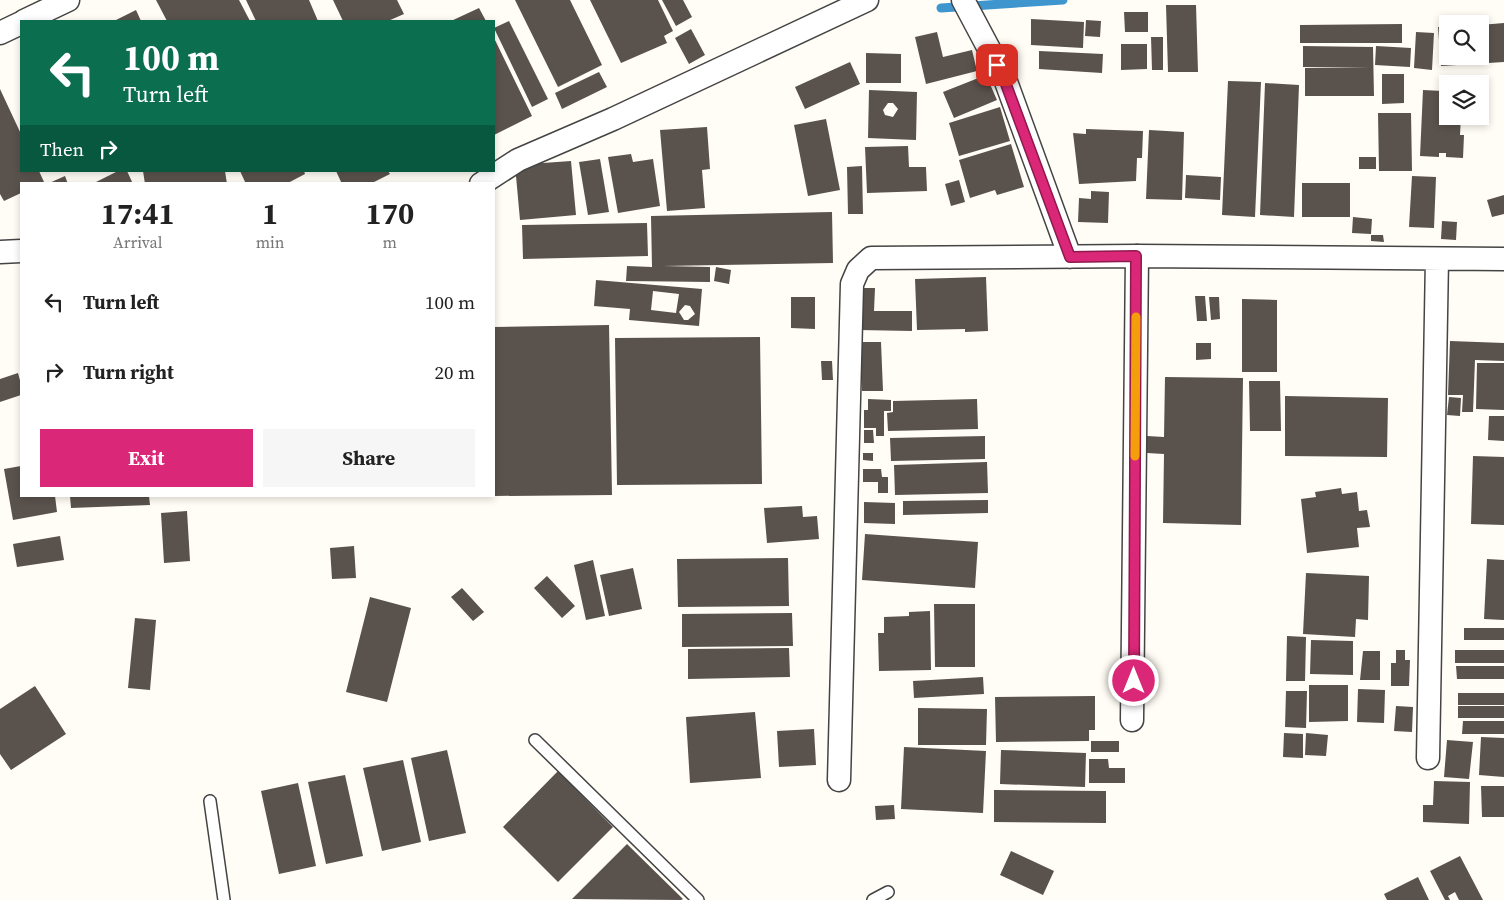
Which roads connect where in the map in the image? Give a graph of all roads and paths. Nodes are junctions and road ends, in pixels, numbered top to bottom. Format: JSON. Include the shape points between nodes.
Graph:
{"nodes":[{"id":1,"x":68,"y":0,"type":"edge"},
{"id":2,"x":867,"y":0,"type":"edge"},
{"id":3,"x":963,"y":0,"type":"edge"},
{"id":4,"x":27,"y":20,"type":"edge"},
{"id":5,"x":20,"y":23,"type":"edge"},
{"id":6,"x":0,"y":33,"type":"edge"},
{"id":7,"x":484,"y":182,"type":"edge"},
{"id":8,"x":20,"y":251,"type":"edge"},
{"id":9,"x":0,"y":252,"type":"edge"},
{"id":10,"x":1136,"y":256,"type":"junction"},
{"id":11,"x":1070,"y":257,"type":"junction"},
{"id":12,"x":1437,"y":259,"type":"junction"},
{"id":13,"x":1504,"y":259,"type":"edge"},
{"id":14,"x":1132,"y":720,"type":"dead end"},
{"id":15,"x":534,"y":740,"type":"dead end"},
{"id":16,"x":1428,"y":758,"type":"dead end"},
{"id":17,"x":839,"y":780,"type":"dead end"},
{"id":18,"x":210,"y":801,"type":"dead end"},
{"id":19,"x":888,"y":892,"type":"dead end"},
{"id":20,"x":224,"y":900,"type":"edge"},
{"id":21,"x":698,"y":900,"type":"edge"},
{"id":22,"x":873,"y":900,"type":"edge"}],
"edges":[{"from":1,"to":4,"type":"street"},
{"from":2,"to":7,"type":"street","via":[[518,160]]},
{"from":3,"to":11,"type":"street","via":[[1004,79]]},
{"from":5,"to":6,"type":"street"},
{"from":8,"to":9,"type":"street"},
{"from":10,"to":11,"type":"street"},
{"from":10,"to":12,"type":"street"},
{"from":10,"to":14,"type":"street"},
{"from":11,"to":17,"type":"street","via":[[871,258],[858,270],[852,284]]},
{"from":12,"to":13,"type":"street"},
{"from":12,"to":16,"type":"street"},
{"from":15,"to":21,"type":"lane"},
{"from":18,"to":20,"type":"lane"},
{"from":19,"to":22,"type":"lane"}]}
